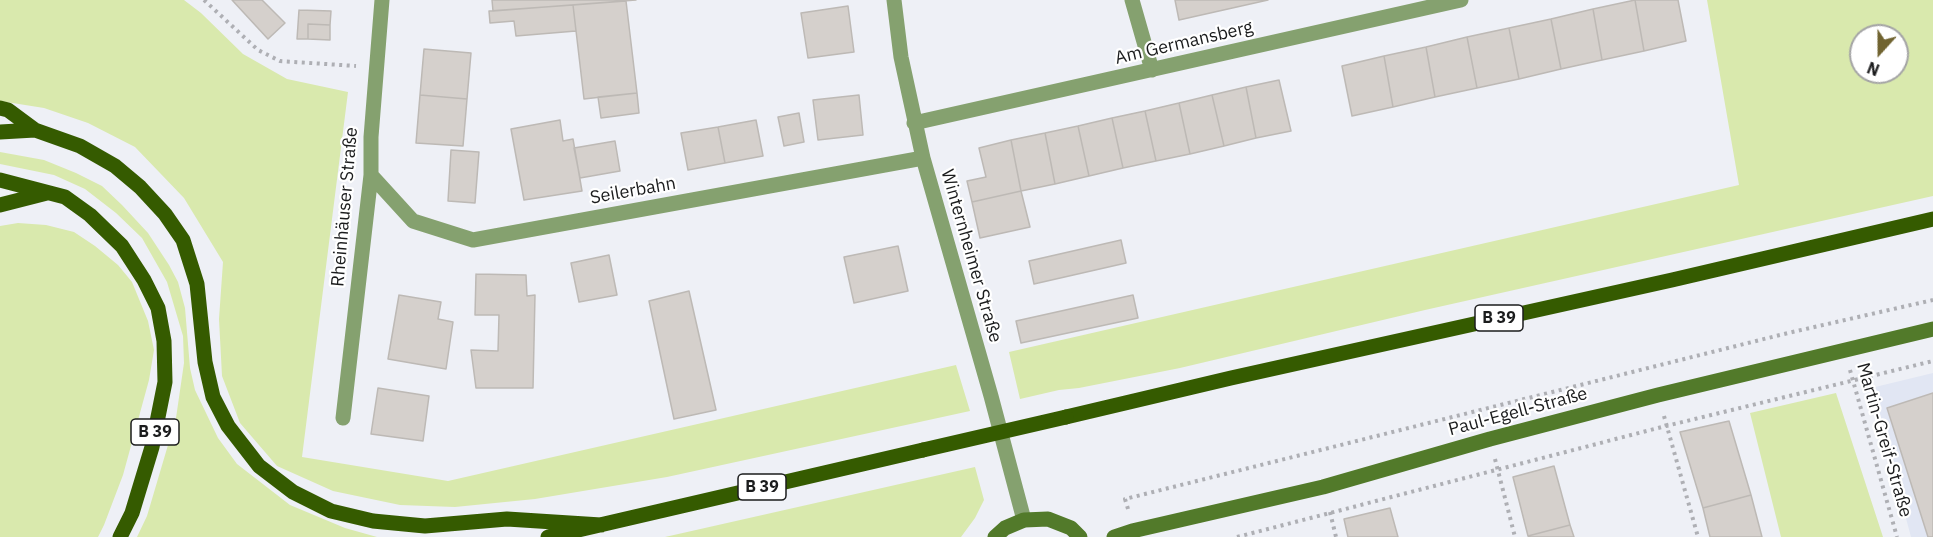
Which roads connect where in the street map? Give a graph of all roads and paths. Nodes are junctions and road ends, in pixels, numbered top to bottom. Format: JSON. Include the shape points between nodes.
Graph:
{"nodes":[{"id":1,"x":204,"y":0,"type":"edge"},
{"id":2,"x":382,"y":0,"type":"edge"},
{"id":3,"x":894,"y":0,"type":"edge"},
{"id":4,"x":1132,"y":0,"type":"edge"},
{"id":5,"x":1461,"y":0,"type":"edge"},
{"id":6,"x":378,"y":67,"type":"junction"},
{"id":7,"x":1152,"y":70,"type":"junction"},
{"id":8,"x":0,"y":108,"type":"edge"},
{"id":9,"x":914,"y":123,"type":"junction"},
{"id":10,"x":35,"y":130,"type":"junction"},
{"id":11,"x":0,"y":132,"type":"edge"},
{"id":12,"x":923,"y":158,"type":"junction"},
{"id":13,"x":371,"y":175,"type":"junction"},
{"id":14,"x":0,"y":180,"type":"edge"},
{"id":15,"x":50,"y":192,"type":"junction"},
{"id":16,"x":0,"y":205,"type":"edge"},
{"id":17,"x":1933,"y":219,"type":"edge"},
{"id":18,"x":1933,"y":300,"type":"edge"},
{"id":19,"x":1933,"y":329,"type":"edge"},
{"id":20,"x":1844,"y":350,"type":"junction"},
{"id":21,"x":1933,"y":361,"type":"edge"},
{"id":22,"x":1853,"y":381,"type":"junction"},
{"id":23,"x":1658,"y":395,"type":"junction"},
{"id":24,"x":343,"y":418,"type":"dead end"},
{"id":25,"x":1666,"y":426,"type":"junction"},
{"id":26,"x":1490,"y":439,"type":"junction"},
{"id":27,"x":1497,"y":469,"type":"junction"},
{"id":28,"x":1323,"y":487,"type":"junction"},
{"id":29,"x":1125,"y":499,"type":"dead end"},
{"id":30,"x":1330,"y":513,"type":"junction"},
{"id":31,"x":1024,"y":520,"type":"junction"},
{"id":32,"x":601,"y":525,"type":"junction"},
{"id":33,"x":120,"y":537,"type":"edge"},
{"id":34,"x":548,"y":537,"type":"edge"},
{"id":35,"x":995,"y":537,"type":"edge"},
{"id":36,"x":1080,"y":537,"type":"edge"},
{"id":37,"x":1114,"y":537,"type":"edge"},
{"id":38,"x":1237,"y":537,"type":"edge"},
{"id":39,"x":1336,"y":537,"type":"edge"},
{"id":40,"x":1515,"y":537,"type":"edge"},
{"id":41,"x":1698,"y":537,"type":"edge"},
{"id":42,"x":1897,"y":537,"type":"edge"}],
"edges":[{"from":1,"to":6,"type":"path","via":[[258,50],[280,60]]},
{"from":2,"to":6,"type":"street","name":"Rheinhäuser Straße"},
{"from":3,"to":9,"type":"street","name":"Winternheimer Straße"},
{"from":4,"to":7,"type":"street"},
{"from":5,"to":7,"type":"street","name":"Am Germansberg"},
{"from":6,"to":13,"type":"street","name":"Rheinhäuser Straße"},
{"from":7,"to":9,"type":"street","name":"Am Germansberg"},
{"from":8,"to":10,"type":"main road"},
{"from":9,"to":12,"type":"street","name":"Winternheimer Straße"},
{"from":10,"to":11,"type":"main road"},
{"from":10,"to":32,"type":"main road","via":[[80,146],[116,166],[165,214],[183,240],[197,284],[205,362],[213,397],[228,426],[259,466],[292,492],[331,511],[373,521],[425,526],[507,519]]},
{"from":12,"to":13,"type":"street","name":"Seilerbahn","via":[[473,240],[413,221]]},
{"from":12,"to":31,"type":"street","name":"Winternheimer Straße"},
{"from":13,"to":24,"type":"street","name":"Rheinhäuser Straße"},
{"from":14,"to":15,"type":"main road","number":"B 39"},
{"from":15,"to":16,"type":"main road"},
{"from":15,"to":33,"type":"main road","number":"B 39","via":[[65,197],[90,215],[122,246],[158,308],[165,382],[152,447],[132,513]]},
{"from":17,"to":32,"type":"main road","number":"B 39","bridge":true},
{"from":18,"to":29,"type":"path"},
{"from":19,"to":20,"type":"street","name":"Paul-Egell-Straße"},
{"from":20,"to":22,"type":"path","name":"Martin-Greif-Straße"},
{"from":20,"to":23,"type":"street","name":"Paul-Egell-Straße"},
{"from":21,"to":22,"type":"path"},
{"from":22,"to":25,"type":"path"},
{"from":22,"to":42,"type":"path","name":"Martin-Greif-Straße"},
{"from":23,"to":25,"type":"path"},
{"from":23,"to":26,"type":"street","name":"Paul-Egell-Straße"},
{"from":25,"to":27,"type":"path"},
{"from":25,"to":41,"type":"path"},
{"from":26,"to":27,"type":"path"},
{"from":26,"to":28,"type":"street","name":"Paul-Egell-Straße"},
{"from":27,"to":30,"type":"path"},
{"from":27,"to":40,"type":"path"},
{"from":28,"to":30,"type":"path"},
{"from":28,"to":37,"type":"street","name":"Paul-Egell-Straße"},
{"from":30,"to":38,"type":"path"},
{"from":30,"to":39,"type":"path"},
{"from":31,"to":35,"type":"street"},
{"from":31,"to":36,"type":"street","via":[[1048,519],[1071,528]]},
{"from":32,"to":34,"type":"main road","number":"B 39"}]}
